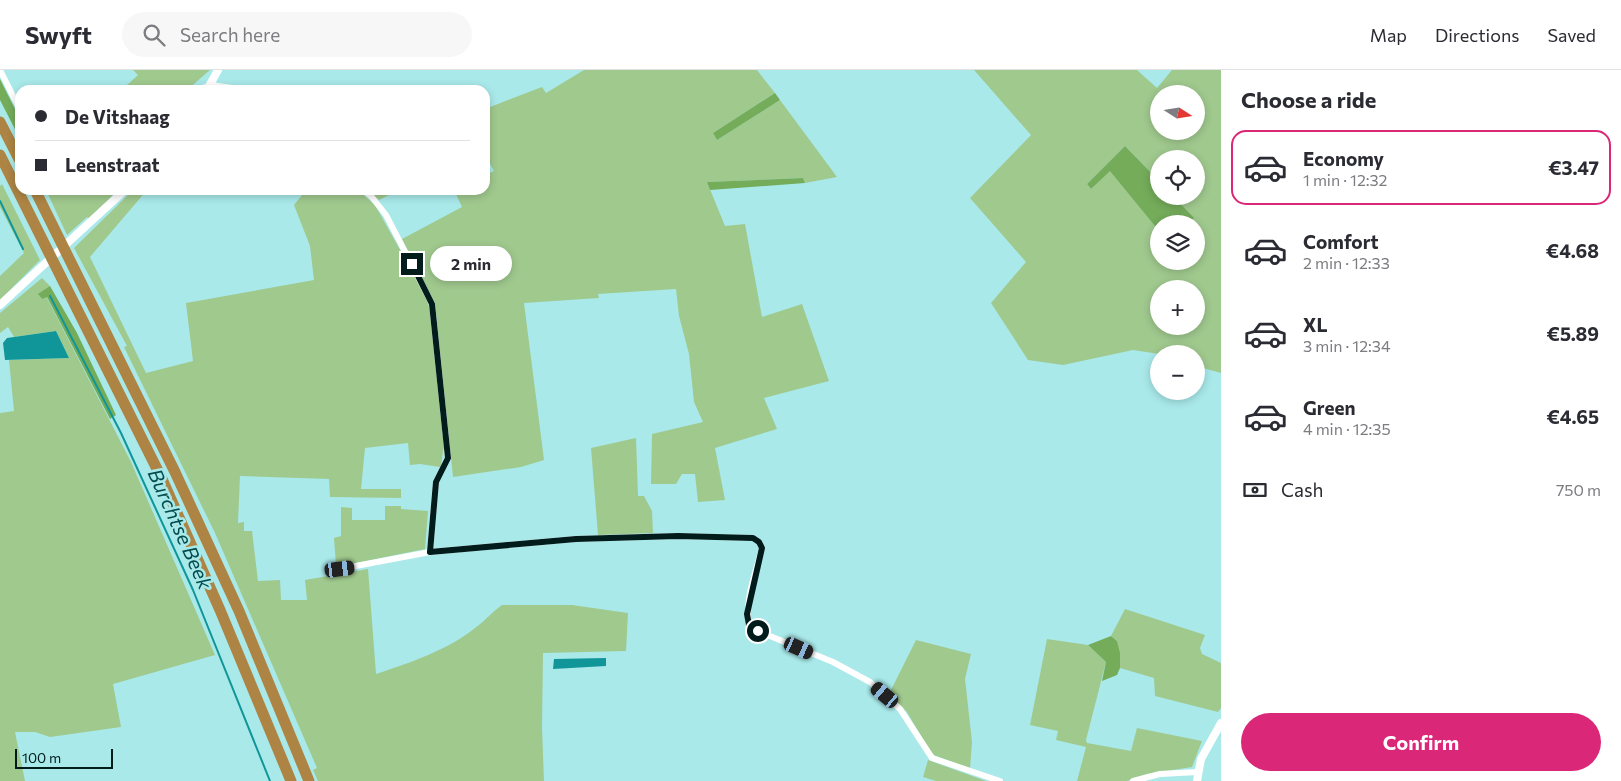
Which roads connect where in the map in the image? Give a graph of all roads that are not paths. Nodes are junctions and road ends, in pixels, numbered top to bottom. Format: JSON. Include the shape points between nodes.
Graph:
{"nodes":[{"id":1,"x":0,"y":70,"type":"edge"},
{"id":2,"x":218,"y":70,"type":"edge"},
{"id":3,"x":210,"y":85,"type":"edge"},
{"id":4,"x":15,"y":100,"type":"edge"},
{"id":5,"x":0,"y":122,"type":"edge"},
{"id":6,"x":15,"y":151,"type":"edge"},
{"id":7,"x":0,"y":154,"type":"edge"},
{"id":8,"x":15,"y":184,"type":"edge"},
{"id":9,"x":20,"y":195,"type":"edge"},
{"id":10,"x":37,"y":195,"type":"edge"},
{"id":11,"x":120,"y":195,"type":"edge"},
{"id":12,"x":370,"y":195,"type":"edge"},
{"id":13,"x":0,"y":305,"type":"edge"},
{"id":14,"x":430,"y":552,"type":"junction"},
{"id":15,"x":340,"y":569,"type":"dead end"},
{"id":16,"x":1221,"y":723,"type":"edge"},
{"id":17,"x":1198,"y":772,"type":"junction"},
{"id":18,"x":291,"y":781,"type":"edge"},
{"id":19,"x":309,"y":781,"type":"edge"},
{"id":20,"x":1000,"y":781,"type":"edge"},
{"id":21,"x":1133,"y":781,"type":"edge"},
{"id":22,"x":1197,"y":781,"type":"edge"}],
"edges":[{"from":1,"to":4,"type":"street"},
{"from":2,"to":3,"type":"street"},
{"from":5,"to":6,"type":"highway"},
{"from":7,"to":8,"type":"highway"},
{"from":9,"to":18,"type":"highway","via":[[162,479]]},
{"from":10,"to":19,"type":"highway","via":[[175,472],[239,612]]},
{"from":11,"to":13,"type":"street"},
{"from":12,"to":14,"type":"street","via":[[386,215],[432,304],[448,458],[436,482]]},
{"from":14,"to":15,"type":"street"},
{"from":14,"to":20,"type":"street","via":[[576,539],[753,538],[762,548],[747,614],[749,625],[870,682],[900,709],[932,758]]},
{"from":16,"to":17,"type":"street","via":[[1207,746]]},
{"from":17,"to":21,"type":"street","via":[[1160,774]]},
{"from":17,"to":22,"type":"street"}]}
